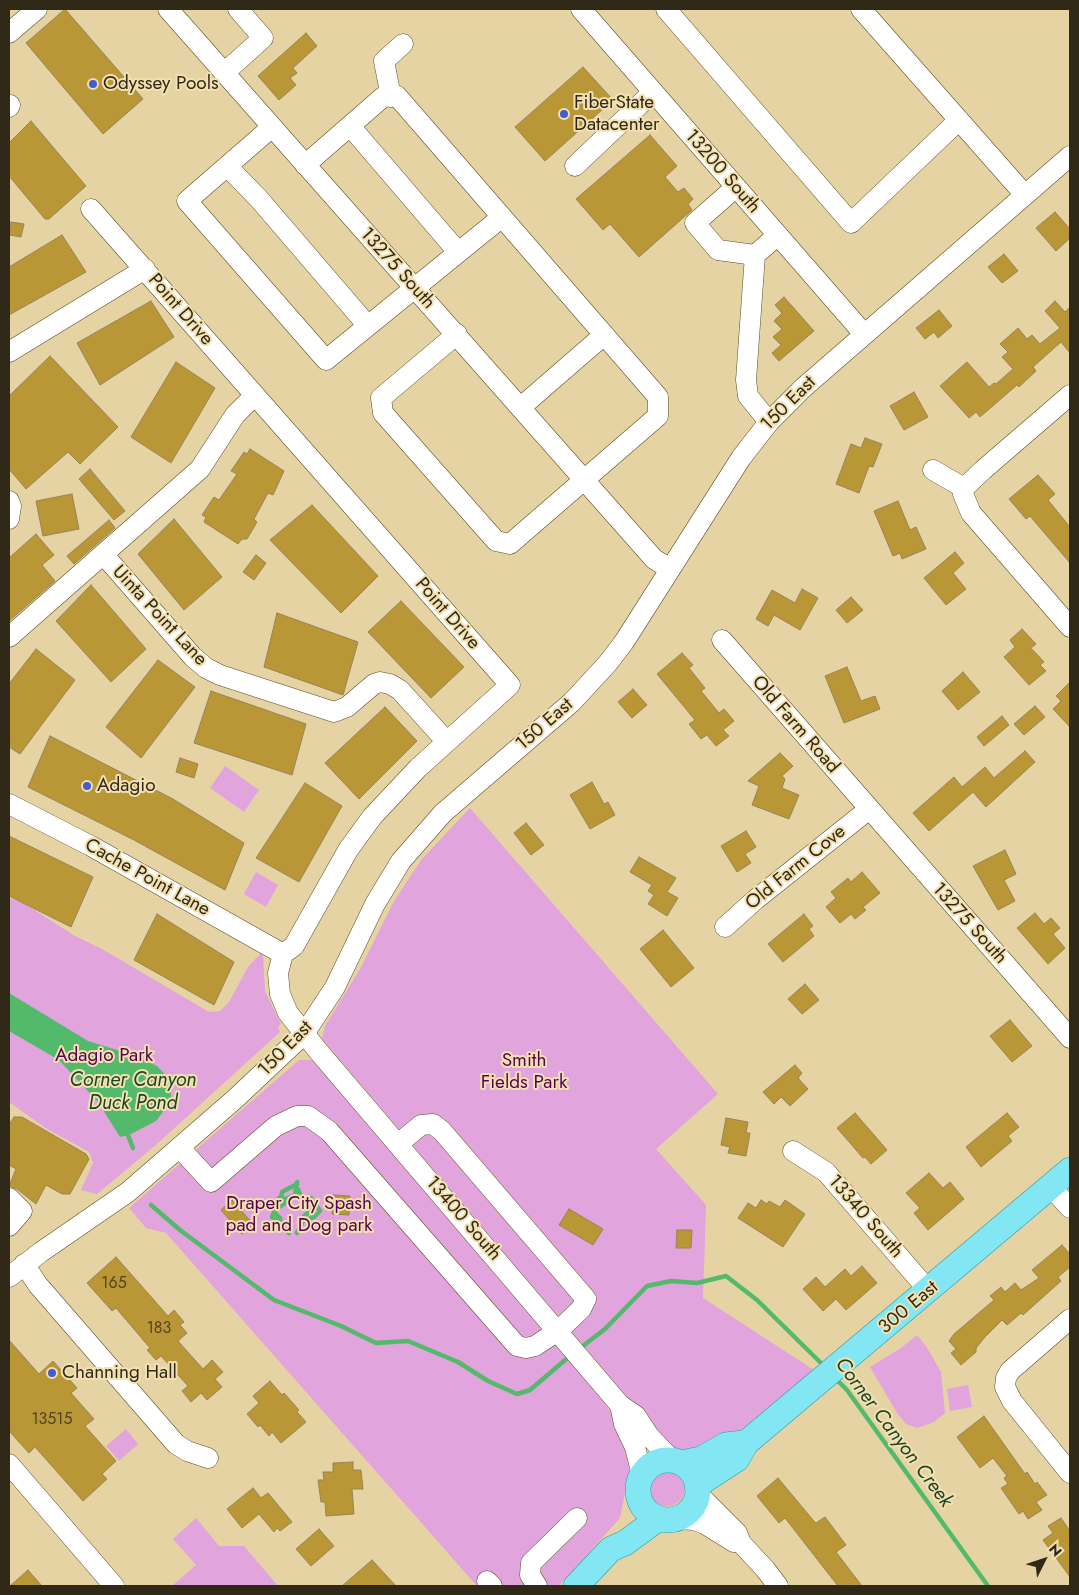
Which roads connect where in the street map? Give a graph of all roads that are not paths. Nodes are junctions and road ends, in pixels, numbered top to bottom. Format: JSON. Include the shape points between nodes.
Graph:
{"nodes":[{"id":1,"x":37,"y":9,"type":"edge"},
{"id":2,"x":168,"y":9,"type":"edge"},
{"id":3,"x":238,"y":9,"type":"edge"},
{"id":4,"x":581,"y":9,"type":"edge"},
{"id":5,"x":666,"y":9,"type":"edge"},
{"id":6,"x":861,"y":9,"type":"edge"},
{"id":7,"x":9,"y":33,"type":"edge"},
{"id":8,"x":402,"y":44,"type":"dead end"},
{"id":9,"x":224,"y":73,"type":"junction"},
{"id":10,"x":654,"y":92,"type":"junction"},
{"id":11,"x":391,"y":97,"type":"junction"},
{"id":12,"x":959,"y":120,"type":"junction"},
{"id":13,"x":350,"y":126,"type":"junction"},
{"id":14,"x":272,"y":127,"type":"junction"},
{"id":15,"x":1070,"y":156,"type":"edge"},
{"id":16,"x":305,"y":165,"type":"junction"},
{"id":17,"x":227,"y":166,"type":"junction"},
{"id":18,"x":575,"y":166,"type":"dead end"},
{"id":19,"x":736,"y":187,"type":"junction"},
{"id":20,"x":1024,"y":195,"type":"junction"},
{"id":21,"x":91,"y":209,"type":"dead end"},
{"id":22,"x":502,"y":218,"type":"junction"},
{"id":23,"x":778,"y":235,"type":"junction"},
{"id":24,"x":458,"y":252,"type":"junction"},
{"id":25,"x":755,"y":255,"type":"junction"},
{"id":26,"x":145,"y":270,"type":"junction"},
{"id":27,"x":414,"y":289,"type":"junction"},
{"id":28,"x":368,"y":326,"type":"junction"},
{"id":29,"x":457,"y":334,"type":"junction"},
{"id":30,"x":864,"y":334,"type":"junction"},
{"id":31,"x":604,"y":335,"type":"junction"},
{"id":32,"x":9,"y":352,"type":"edge"},
{"id":33,"x":255,"y":395,"type":"junction"},
{"id":34,"x":1070,"y":395,"type":"edge"},
{"id":35,"x":521,"y":407,"type":"junction"},
{"id":36,"x":769,"y":422,"type":"junction"},
{"id":37,"x":933,"y":470,"type":"dead end"},
{"id":38,"x":584,"y":479,"type":"junction"},
{"id":39,"x":964,"y":488,"type":"junction"},
{"id":40,"x":9,"y":500,"type":"edge"},
{"id":41,"x":9,"y":519,"type":"edge"},
{"id":42,"x":103,"y":554,"type":"junction"},
{"id":43,"x":670,"y":569,"type":"junction"},
{"id":44,"x":1070,"y":627,"type":"edge"},
{"id":45,"x":9,"y":637,"type":"edge"},
{"id":46,"x":722,"y":640,"type":"dead end"},
{"id":47,"x":447,"y":742,"type":"junction"},
{"id":48,"x":9,"y":804,"type":"edge"},
{"id":49,"x":868,"y":810,"type":"junction"},
{"id":50,"x":725,"y":927,"type":"dead end"},
{"id":51,"x":283,"y":954,"type":"junction"},
{"id":52,"x":304,"y":1034,"type":"junction"},
{"id":53,"x":1070,"y":1038,"type":"edge"},
{"id":54,"x":398,"y":1144,"type":"junction"},
{"id":55,"x":180,"y":1148,"type":"junction"},
{"id":56,"x":794,"y":1151,"type":"dead end"},
{"id":57,"x":1070,"y":1170,"type":"edge"},
{"id":58,"x":1051,"y":1187,"type":"junction"},
{"id":59,"x":1070,"y":1208,"type":"edge"},
{"id":60,"x":24,"y":1264,"type":"junction"},
{"id":61,"x":9,"y":1277,"type":"edge"},
{"id":62,"x":929,"y":1290,"type":"junction"},
{"id":63,"x":1070,"y":1319,"type":"edge"},
{"id":64,"x":564,"y":1337,"type":"junction"},
{"id":65,"x":620,"y":1405,"type":"junction"},
{"id":66,"x":746,"y":1443,"type":"junction"},
{"id":67,"x":208,"y":1458,"type":"dead end"},
{"id":68,"x":677,"y":1462,"type":"junction"},
{"id":69,"x":9,"y":1464,"type":"edge"},
{"id":70,"x":1070,"y":1473,"type":"edge"},
{"id":71,"x":640,"y":1485,"type":"junction"},
{"id":72,"x":697,"y":1489,"type":"junction"},
{"id":73,"x":577,"y":1518,"type":"dead end"},
{"id":74,"x":667,"y":1519,"type":"junction"},
{"id":75,"x":740,"y":1543,"type":"junction"},
{"id":76,"x":611,"y":1549,"type":"junction"},
{"id":77,"x":114,"y":1586,"type":"edge"},
{"id":78,"x":537,"y":1586,"type":"edge"},
{"id":79,"x":576,"y":1586,"type":"edge"},
{"id":80,"x":778,"y":1586,"type":"edge"}],
"edges":[{"from":1,"to":7,"type":"street"},
{"from":2,"to":9,"type":"street","name":"13275 South"},
{"from":3,"to":9,"type":"street","via":[[263,38]]},
{"from":4,"to":10,"type":"street","name":"13200 South"},
{"from":5,"to":12,"type":"street","via":[[851,223]]},
{"from":6,"to":12,"type":"street"},
{"from":8,"to":11,"type":"street","via":[[384,61]]},
{"from":9,"to":14,"type":"street","name":"13275 South"},
{"from":10,"to":18,"type":"street"},
{"from":10,"to":19,"type":"street","name":"13200 South"},
{"from":11,"to":13,"type":"street","via":[[384,97]]},
{"from":11,"to":22,"type":"street","via":[[397,96]]},
{"from":12,"to":20,"type":"street"},
{"from":13,"to":16,"type":"street"},
{"from":13,"to":24,"type":"street"},
{"from":14,"to":16,"type":"street","name":"13275 South"},
{"from":14,"to":17,"type":"street"},
{"from":15,"to":20,"type":"street","name":"150 East"},
{"from":16,"to":27,"type":"street","name":"13275 South"},
{"from":17,"to":28,"type":"street"},
{"from":17,"to":28,"type":"street","via":[[187,201],[326,360]]},
{"from":19,"to":23,"type":"street","name":"13200 South"},
{"from":19,"to":25,"type":"street","via":[[694,223],[718,250]]},
{"from":20,"to":30,"type":"street","name":"150 East"},
{"from":21,"to":26,"type":"street","name":"Point Drive"},
{"from":22,"to":24,"type":"street"},
{"from":22,"to":31,"type":"street"},
{"from":23,"to":25,"type":"street"},
{"from":23,"to":30,"type":"street","name":"13200 South"},
{"from":24,"to":27,"type":"street"},
{"from":25,"to":36,"type":"street","via":[[746,388],[748,396]]},
{"from":26,"to":32,"type":"street"},
{"from":26,"to":33,"type":"street","name":"Point Drive"},
{"from":27,"to":28,"type":"street"},
{"from":27,"to":29,"type":"street","name":"13275 South"},
{"from":29,"to":35,"type":"street","name":"13275 South"},
{"from":29,"to":38,"type":"street","via":[[381,398],[384,413],[496,541],[510,544]]},
{"from":30,"to":36,"type":"street","name":"150 East"},
{"from":31,"to":35,"type":"street"},
{"from":31,"to":38,"type":"street","via":[[658,397],[658,416]]},
{"from":33,"to":42,"type":"street","via":[[235,415],[200,469]]},
{"from":33,"to":47,"type":"street","name":"Point Drive","via":[[510,685]]},
{"from":34,"to":39,"type":"street"},
{"from":35,"to":38,"type":"street","name":"13275 South"},
{"from":36,"to":43,"type":"street","name":"150 East","via":[[741,458]]},
{"from":37,"to":39,"type":"street"},
{"from":38,"to":43,"type":"street","name":"13275 South","via":[[654,559]]},
{"from":39,"to":44,"type":"street","via":[[964,501],[971,513]]},
{"from":40,"to":41,"type":"street"},
{"from":42,"to":45,"type":"street"},
{"from":42,"to":47,"type":"street","name":"Uinta Point Lane","via":[[206,668],[334,712],[347,707],[374,684],[390,684],[400,690]]},
{"from":43,"to":52,"type":"street","name":"150 East","via":[[624,642],[591,683],[443,813],[411,849],[387,883],[335,987]]},
{"from":46,"to":49,"type":"street","name":"Old Farm Road"},
{"from":47,"to":51,"type":"street","name":"Point Drive","via":[[400,786],[372,818],[348,850],[294,946]]},
{"from":48,"to":51,"type":"street","name":"Cache Point Lane","via":[[91,846]]},
{"from":49,"to":50,"type":"street","name":"Old Farm Cove"},
{"from":49,"to":53,"type":"street","name":"13275 South"},
{"from":51,"to":52,"type":"street","via":[[278,973],[280,994],[288,1013]]},
{"from":52,"to":54,"type":"street","name":"13400 South"},
{"from":52,"to":55,"type":"street","name":"150 East"},
{"from":54,"to":64,"type":"street","name":"13400 South"},
{"from":54,"to":64,"type":"street","via":[[420,1125],[433,1124],[442,1131],[586,1300]]},
{"from":55,"to":60,"type":"street","name":"150 East","via":[[108,1208]]},
{"from":55,"to":64,"type":"street","via":[[211,1182],[276,1126],[297,1116],[308,1116],[330,1131],[511,1341],[526,1348]]},
{"from":56,"to":62,"type":"street","name":"13340 South","via":[[826,1172]]},
{"from":57,"to":58,"type":"main road","name":"300 East"},
{"from":58,"to":59,"type":"street"},
{"from":58,"to":62,"type":"main road","name":"300 East"},
{"from":60,"to":61,"type":"street","name":"150 East"},
{"from":60,"to":67,"type":"street","via":[[38,1285],[176,1444]]},
{"from":62,"to":66,"type":"main road","name":"300 East"},
{"from":63,"to":70,"type":"street","via":[[1010,1371],[1005,1387],[1012,1401]]},
{"from":64,"to":65,"type":"street","name":"13400 South"},
{"from":65,"to":68,"type":"street","name":"13400 South","via":[[636,1416],[649,1436]]},
{"from":65,"to":71,"type":"street","name":"13400 South","via":[[624,1424],[635,1447]]},
{"from":66,"to":68,"type":"main road","name":"300 East","via":[[726,1445],[701,1459]]},
{"from":66,"to":72,"type":"main road","name":"300 East","via":[[736,1459],[709,1476]]},
{"from":68,"to":71,"type":"main road","via":[[654,1463]]},
{"from":68,"to":72,"type":"main road","via":[[692,1473]]},
{"from":69,"to":77,"type":"street"},
{"from":71,"to":74,"type":"main road","via":[[646,1510]]},
{"from":71,"to":76,"type":"main road","via":[[629,1518],[614,1538]]},
{"from":72,"to":74,"type":"main road","via":[[690,1510]]},
{"from":72,"to":75,"type":"street","via":[[737,1533]]},
{"from":73,"to":78,"type":"street","via":[[531,1563],[530,1575]]},
{"from":74,"to":75,"type":"street","via":[[694,1520],[730,1541]]},
{"from":74,"to":76,"type":"main road"},
{"from":75,"to":80,"type":"street"},
{"from":76,"to":79,"type":"main road"}]}
